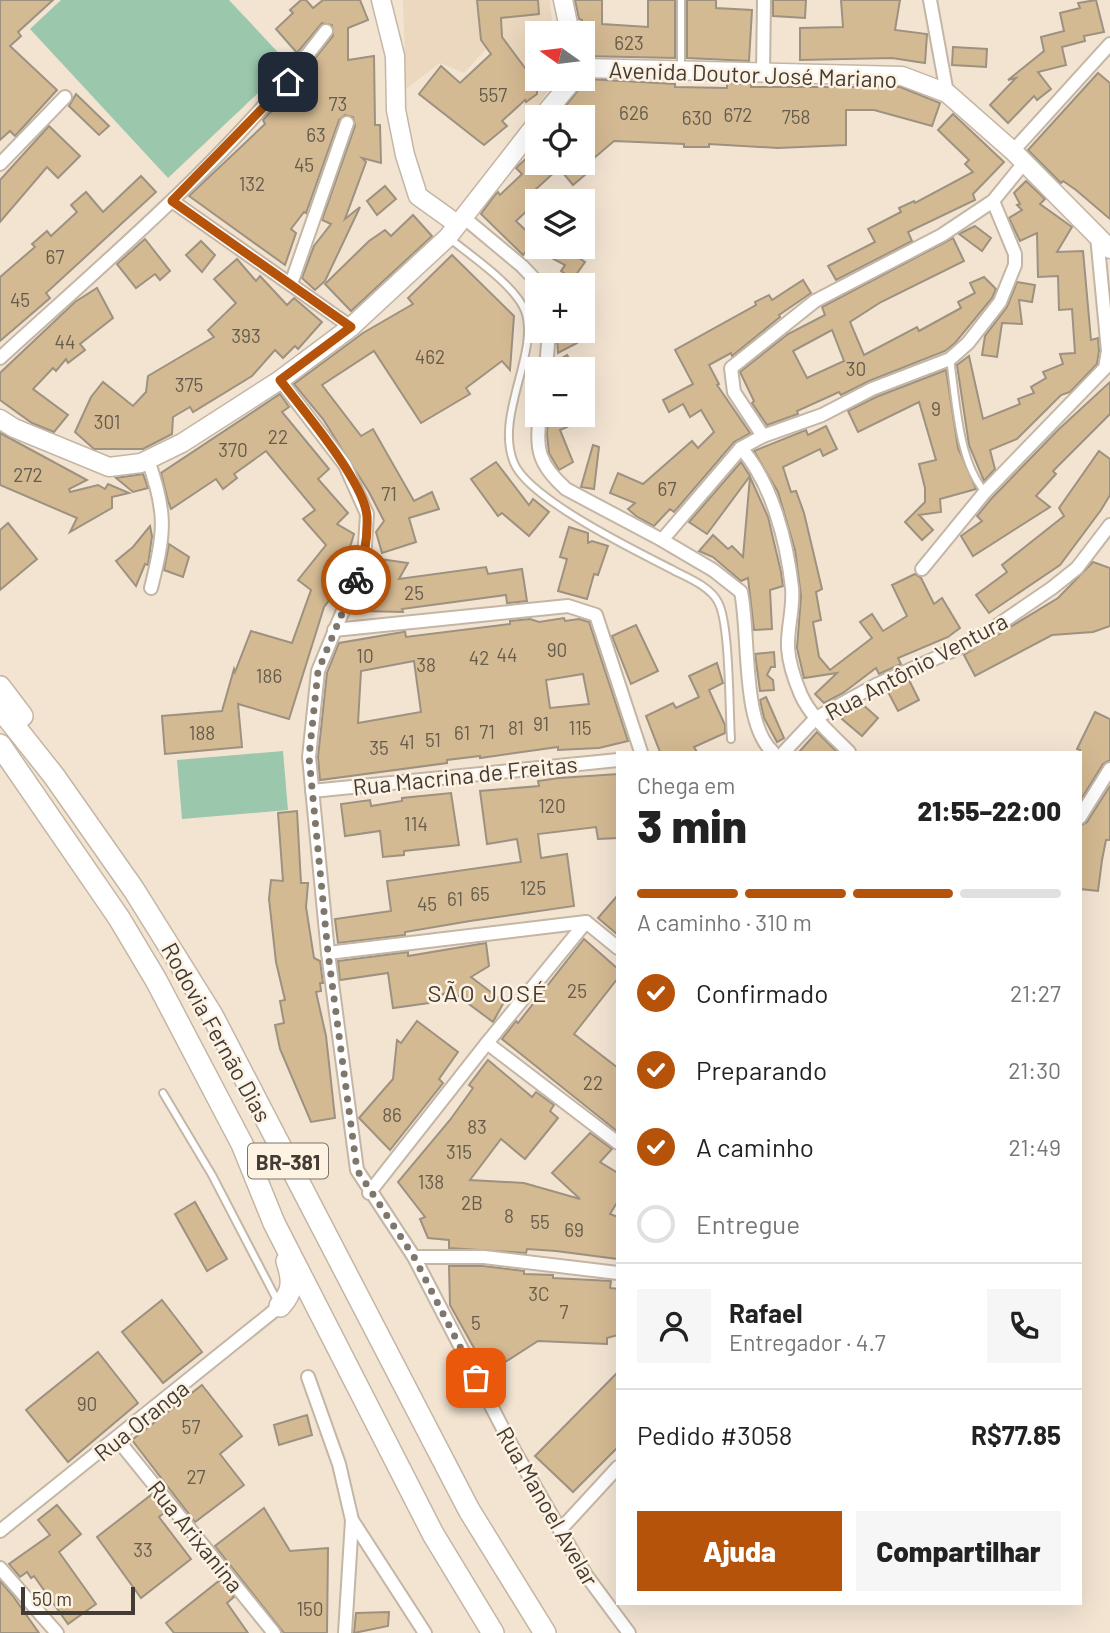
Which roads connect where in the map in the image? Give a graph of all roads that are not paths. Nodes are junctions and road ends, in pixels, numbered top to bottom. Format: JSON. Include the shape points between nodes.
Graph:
{"nodes":[{"id":1,"x":381,"y":0,"type":"edge"},
{"id":2,"x":563,"y":0,"type":"edge"},
{"id":3,"x":681,"y":0,"type":"edge"},
{"id":4,"x":764,"y":0,"type":"edge"},
{"id":5,"x":930,"y":0,"type":"edge"},
{"id":6,"x":567,"y":21,"type":"edge"},
{"id":7,"x":326,"y":31,"type":"dead end"},
{"id":8,"x":1110,"y":44,"type":"edge"},
{"id":9,"x":595,"y":68,"type":"edge"},
{"id":10,"x":681,"y":72,"type":"junction"},
{"id":11,"x":762,"y":74,"type":"junction"},
{"id":12,"x":564,"y":91,"type":"edge"},
{"id":13,"x":947,"y":93,"type":"junction"},
{"id":14,"x":65,"y":97,"type":"dead end"},
{"id":15,"x":552,"y":105,"type":"edge"},
{"id":16,"x":346,"y":123,"type":"dead end"},
{"id":17,"x":525,"y":138,"type":"edge"},
{"id":18,"x":1018,"y":157,"type":"junction"},
{"id":19,"x":0,"y":163,"type":"edge"},
{"id":20,"x":172,"y":201,"type":"junction"},
{"id":21,"x":993,"y":201,"type":"junction"},
{"id":22,"x":455,"y":225,"type":"junction"},
{"id":23,"x":1104,"y":242,"type":"edge"},
{"id":24,"x":529,"y":273,"type":"edge"},
{"id":25,"x":291,"y":284,"type":"junction"},
{"id":26,"x":351,"y":327,"type":"junction"},
{"id":27,"x":0,"y":358,"type":"edge"},
{"id":28,"x":950,"y":359,"type":"junction"},
{"id":29,"x":280,"y":380,"type":"junction"},
{"id":30,"x":0,"y":419,"type":"edge"},
{"id":31,"x":538,"y":427,"type":"edge"},
{"id":32,"x":763,"y":436,"type":"junction"},
{"id":33,"x":741,"y":448,"type":"junction"},
{"id":34,"x":148,"y":460,"type":"junction"},
{"id":35,"x":985,"y":492,"type":"junction"},
{"id":36,"x":1110,"y":525,"type":"edge"},
{"id":37,"x":662,"y":540,"type":"junction"},
{"id":38,"x":922,"y":569,"type":"dead end"},
{"id":39,"x":151,"y":588,"type":"dead end"},
{"id":40,"x":334,"y":630,"type":"junction"},
{"id":41,"x":0,"y":687,"type":"edge"},
{"id":42,"x":0,"y":708,"type":"edge"},
{"id":43,"x":816,"y":718,"type":"junction"},
{"id":44,"x":731,"y":739,"type":"dead end"},
{"id":45,"x":0,"y":746,"type":"edge"},
{"id":46,"x":641,"y":751,"type":"edge"},
{"id":47,"x":772,"y":751,"type":"edge"},
{"id":48,"x":785,"y":751,"type":"edge"},
{"id":49,"x":848,"y":751,"type":"edge"},
{"id":50,"x":616,"y":760,"type":"edge"},
{"id":51,"x":1110,"y":769,"type":"edge"},
{"id":52,"x":54,"y":776,"type":"junction"},
{"id":53,"x":312,"y":791,"type":"junction"},
{"id":54,"x":1082,"y":814,"type":"edge"},
{"id":55,"x":586,"y":922,"type":"junction"},
{"id":56,"x":616,"y":946,"type":"edge"},
{"id":57,"x":328,"y":953,"type":"junction"},
{"id":58,"x":486,"y":1043,"type":"junction"},
{"id":59,"x":163,"y":1093,"type":"dead end"},
{"id":60,"x":616,"y":1141,"type":"edge"},
{"id":61,"x":369,"y":1193,"type":"junction"},
{"id":62,"x":274,"y":1223,"type":"junction"},
{"id":63,"x":414,"y":1257,"type":"junction"},
{"id":64,"x":616,"y":1273,"type":"edge"},
{"id":65,"x":280,"y":1306,"type":"junction"},
{"id":66,"x":307,"y":1377,"type":"dead end"},
{"id":67,"x":117,"y":1439,"type":"junction"},
{"id":68,"x":616,"y":1469,"type":"edge"},
{"id":69,"x":352,"y":1520,"type":"junction"},
{"id":70,"x":560,"y":1530,"type":"junction"},
{"id":71,"x":0,"y":1531,"type":"edge"},
{"id":72,"x":0,"y":1568,"type":"edge"},
{"id":73,"x":57,"y":1633,"type":"edge"},
{"id":74,"x":274,"y":1633,"type":"edge"},
{"id":75,"x":345,"y":1633,"type":"edge"},
{"id":76,"x":425,"y":1633,"type":"edge"},
{"id":77,"x":493,"y":1633,"type":"edge"},
{"id":78,"x":545,"y":1633,"type":"edge"},
{"id":79,"x":629,"y":1633,"type":"edge"}],
"edges":[{"from":1,"to":22,"type":"street","via":[[395,56],[396,110],[418,196]]},
{"from":2,"to":6,"type":"street"},
{"from":3,"to":10,"type":"lane"},
{"from":4,"to":11,"type":"street"},
{"from":5,"to":13,"type":"street"},
{"from":7,"to":20,"type":"street","via":[[288,82]]},
{"from":8,"to":18,"type":"street"},
{"from":9,"to":10,"type":"street","name":"Avenida Doutor José Mariano"},
{"from":10,"to":11,"type":"street","name":"Avenida Doutor José Mariano"},
{"from":11,"to":13,"type":"street","name":"Avenida Doutor José Mariano","via":[[902,76]]},
{"from":12,"to":15,"type":"street"},
{"from":13,"to":18,"type":"street","name":"Avenida Doutor José Mariano"},
{"from":14,"to":19,"type":"street"},
{"from":16,"to":25,"type":"street"},
{"from":17,"to":22,"type":"street"},
{"from":18,"to":21,"type":"street"},
{"from":18,"to":23,"type":"street","name":"Avenida Doutor José Mariano"},
{"from":20,"to":25,"type":"street"},
{"from":20,"to":27,"type":"street"},
{"from":21,"to":28,"type":"street","via":[[1015,254],[1015,265],[999,302]]},
{"from":21,"to":32,"type":"street","via":[[942,235],[816,301],[731,368],[734,392]]},
{"from":22,"to":24,"type":"street"},
{"from":22,"to":26,"type":"street"},
{"from":22,"to":44,"type":"lane","via":[[526,313],[526,342],[508,438],[513,463],[527,484],[617,541],[696,583],[718,601],[724,622]]},
{"from":23,"to":35,"type":"street","via":[[1105,368]]},
{"from":25,"to":26,"type":"street"},
{"from":26,"to":29,"type":"street"},
{"from":28,"to":32,"type":"street","via":[[872,389],[793,428]]},
{"from":28,"to":35,"type":"lane","via":[[967,463]]},
{"from":29,"to":34,"type":"street"},
{"from":29,"to":40,"type":"street","name":"Rua Manoel Avelar","via":[[345,465],[367,514],[364,559]]},
{"from":30,"to":34,"type":"street","via":[[109,467]]},
{"from":31,"to":37,"type":"street","via":[[536,445],[550,475],[566,489]]},
{"from":32,"to":33,"type":"street"},
{"from":33,"to":37,"type":"street"},
{"from":33,"to":43,"type":"street","via":[[753,462],[780,535],[792,589],[788,648],[802,698]]},
{"from":34,"to":39,"type":"street","via":[[162,507],[163,542]]},
{"from":35,"to":38,"type":"street"},
{"from":36,"to":43,"type":"street","name":"Rua Antônio Ventura","via":[[1077,568],[988,631]]},
{"from":37,"to":47,"type":"street","via":[[741,592],[754,717]]},
{"from":40,"to":46,"type":"street","via":[[568,606],[596,615]]},
{"from":40,"to":53,"type":"street","name":"Rua Manoel Avelar","via":[[318,671],[309,757]]},
{"from":41,"to":52,"type":"highway","via":[[44,746]]},
{"from":42,"to":52,"type":"highway","name":"Rodovia Fernão Dias","number":"BR-381"},
{"from":43,"to":48,"type":"street","name":"Rua Antônio Ventura"},
{"from":43,"to":49,"type":"street"},
{"from":45,"to":62,"type":"highway","name":"Rodovia Fernão Dias","number":"BR-381","via":[[119,918],[156,980],[243,1144]]},
{"from":50,"to":53,"type":"street","name":"Rua Macrina de Freitas"},
{"from":51,"to":54,"type":"street"},
{"from":52,"to":78,"type":"highway","name":"Rodovia Fernão Dias","number":"BR-381","via":[[134,890],[212,1015],[469,1510]]},
{"from":53,"to":57,"type":"street","name":"Rua Manoel Avelar"},
{"from":55,"to":56,"type":"street"},
{"from":55,"to":57,"type":"street"},
{"from":55,"to":58,"type":"street"},
{"from":57,"to":61,"type":"street","name":"Rua Manoel Avelar","via":[[357,1170]]},
{"from":58,"to":60,"type":"street"},
{"from":58,"to":61,"type":"street"},
{"from":59,"to":65,"type":"lane"},
{"from":61,"to":63,"type":"street","name":"Rua Manoel Avelar"},
{"from":62,"to":65,"type":"highway","via":[[293,1279],[290,1295]]},
{"from":62,"to":77,"type":"highway","name":"Rodovia Fernão Dias","number":"BR-381","via":[[433,1535]]},
{"from":63,"to":64,"type":"street","via":[[484,1257]]},
{"from":63,"to":70,"type":"street","name":"Rua Manoel Avelar"},
{"from":65,"to":67,"type":"street","name":"Rua Oranga"},
{"from":66,"to":69,"type":"street","via":[[339,1464]]},
{"from":67,"to":71,"type":"street","name":"Rua Oranga"},
{"from":67,"to":74,"type":"street","name":"Rua Arixanina"},
{"from":68,"to":70,"type":"street"},
{"from":69,"to":75,"type":"street"},
{"from":69,"to":76,"type":"street"},
{"from":70,"to":79,"type":"street","name":"Rua Manoel Avelar"},
{"from":72,"to":73,"type":"street"}]}
